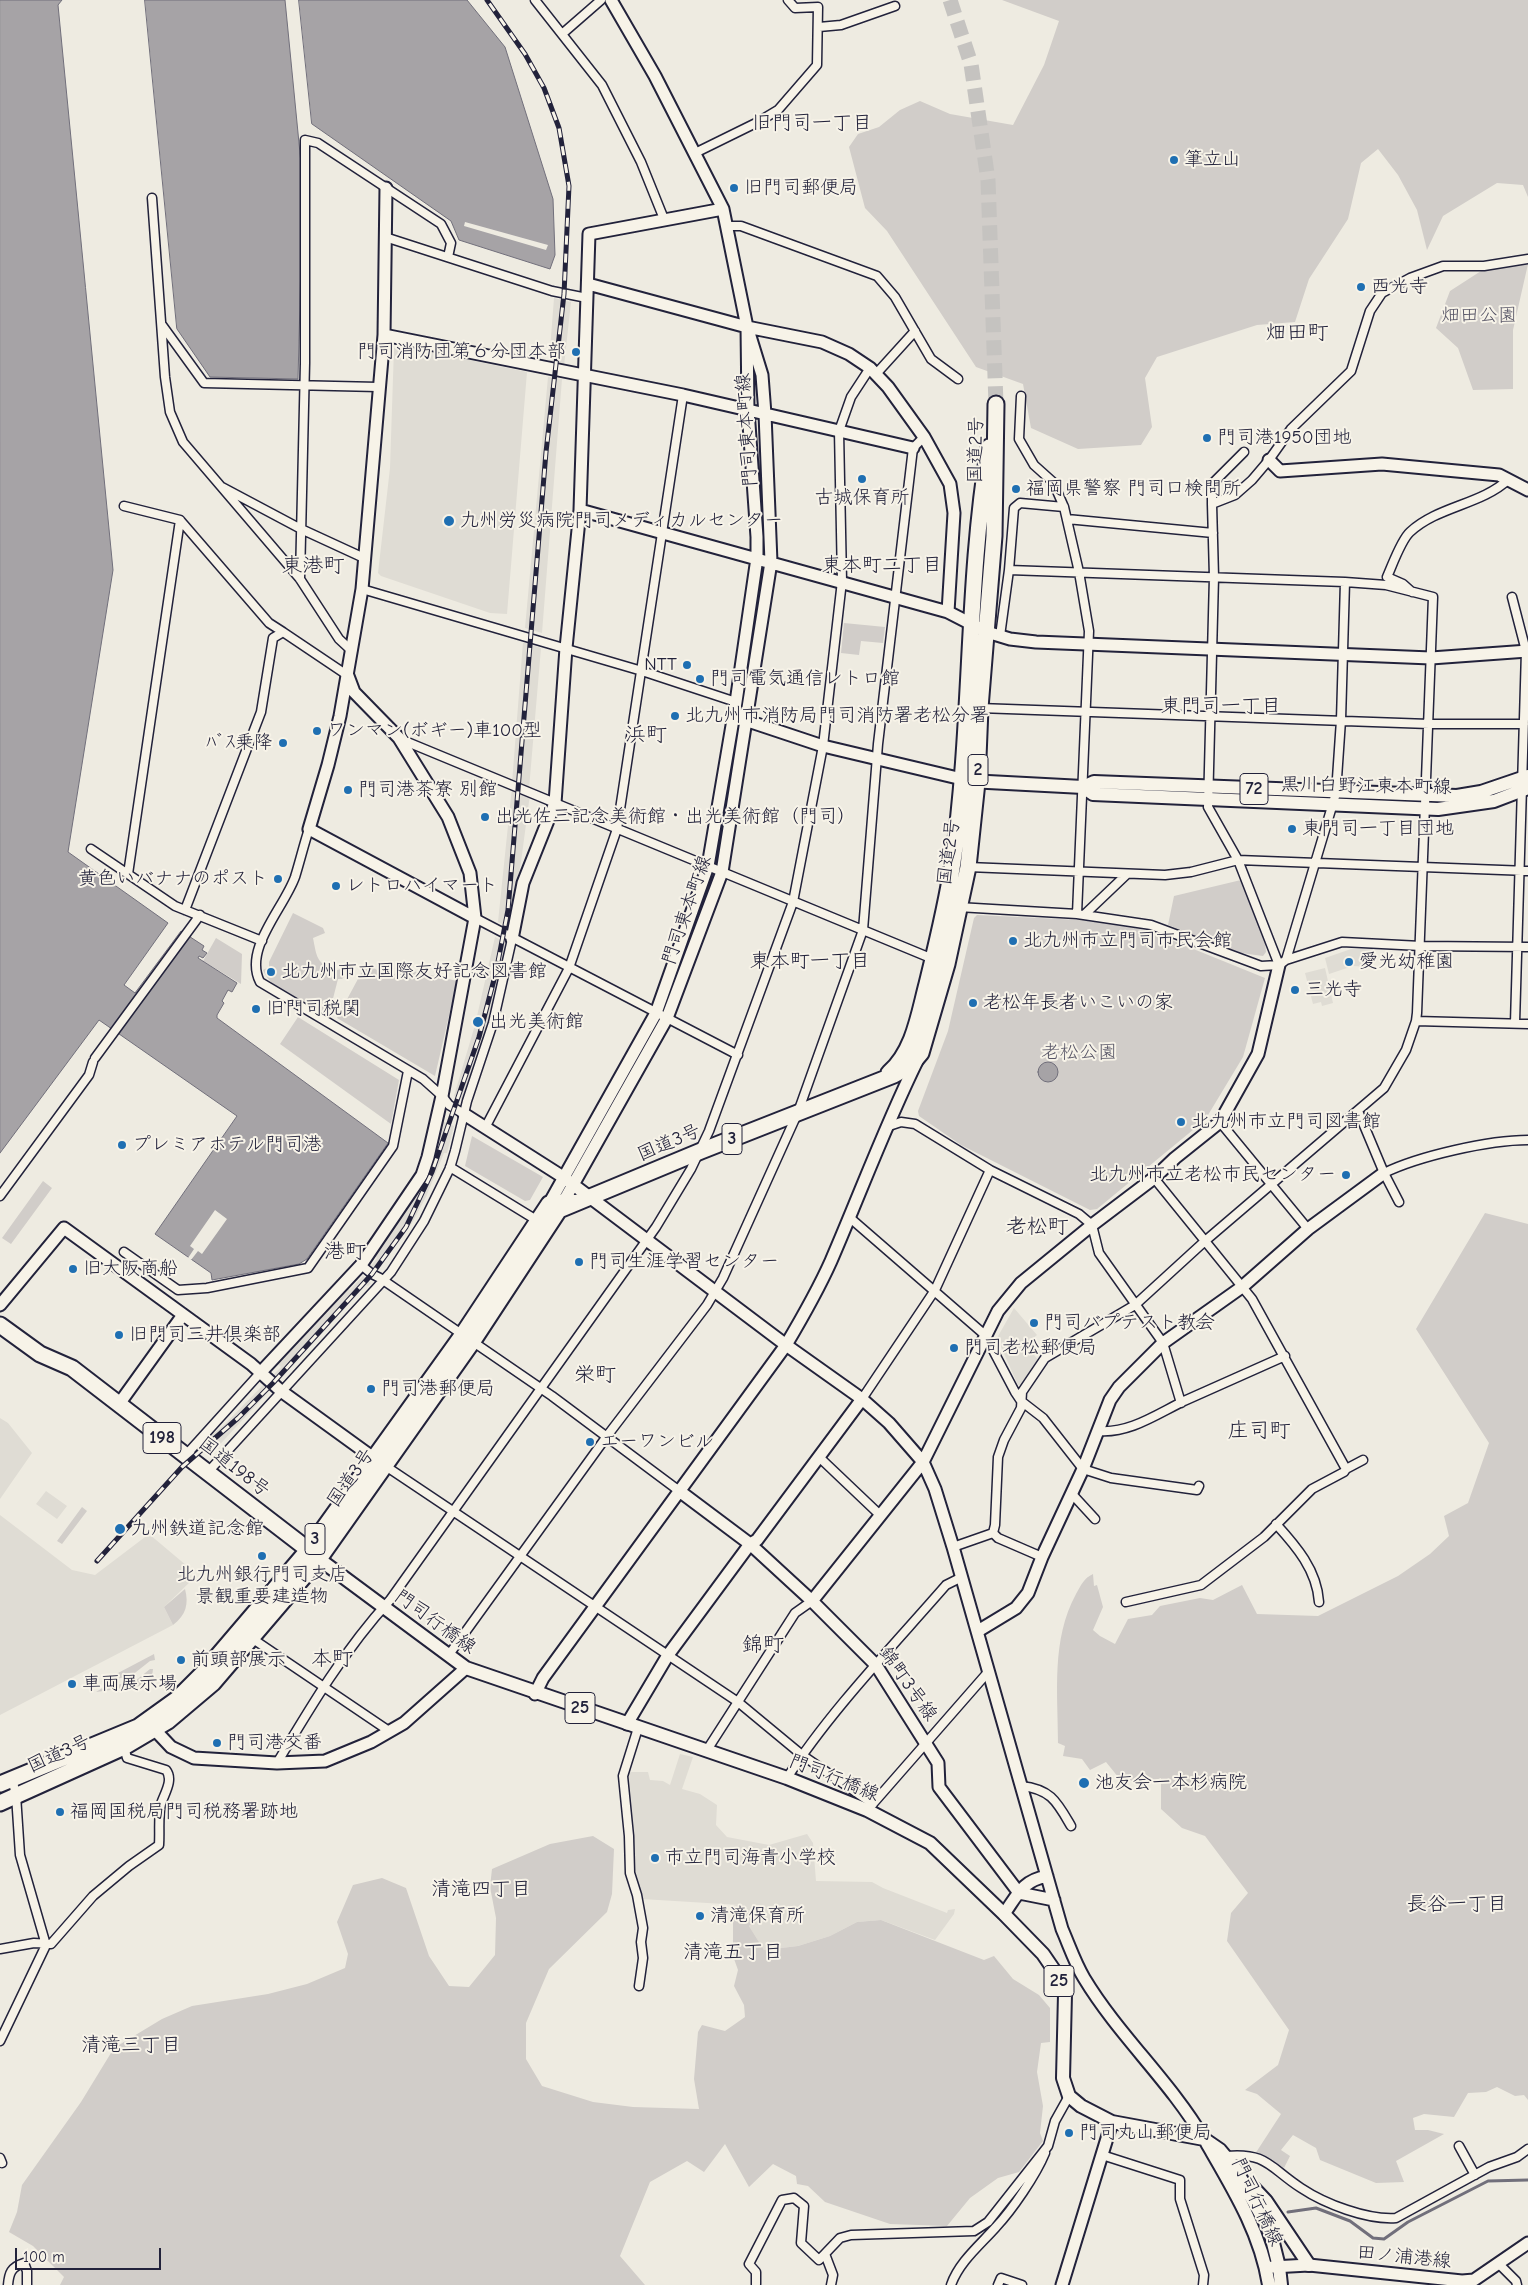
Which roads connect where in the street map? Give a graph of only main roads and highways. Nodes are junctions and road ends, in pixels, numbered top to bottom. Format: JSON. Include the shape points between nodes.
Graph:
{"nodes":[{"id":1,"x":973,"y":708,"type":"junction"},
{"id":2,"x":962,"y":779,"type":"junction"},
{"id":3,"x":977,"y":782,"type":"junction"},
{"id":4,"x":1525,"y":783,"type":"edge"},
{"id":5,"x":1334,"y":799,"type":"junction"},
{"id":6,"x":914,"y":1051,"type":"junction"},
{"id":7,"x":874,"y":1082,"type":"junction"},
{"id":8,"x":557,"y":1205,"type":"junction"},
{"id":9,"x":0,"y":1325,"type":"edge"},
{"id":10,"x":468,"y":1338,"type":"junction"},
{"id":11,"x":314,"y":1554,"type":"junction"},
{"id":12,"x":245,"y":1634,"type":"junction"},
{"id":13,"x":6,"y":1781,"type":"edge"},
{"id":14,"x":0,"y":1803,"type":"edge"},
{"id":15,"x":1204,"y":2139,"type":"junction"},
{"id":16,"x":1235,"y":2168,"type":"junction"},
{"id":17,"x":1309,"y":2265,"type":"road end"},
{"id":18,"x":1269,"y":2285,"type":"edge"},
{"id":19,"x":1281,"y":2285,"type":"edge"}],
"edges":[{"from":1,"to":1,"type":"highway","name":"国道2号","number":"2","via":[[972,624],[986,468],[996,404],[993,634]]},
{"from":1,"to":2,"type":"highway","name":"国道2号","number":"2"},
{"from":1,"to":3,"type":"highway","name":"国道2号","number":"2"},
{"from":2,"to":3,"type":"main road","name":"黒川白野江東本町線","number":"72"},
{"from":2,"to":6,"type":"highway","name":"国道2号","number":"2","via":[[948,893]]},
{"from":3,"to":5,"type":"main road","name":"黒川白野江東本町線","number":"72","via":[[1083,787],[1094,794],[1208,793]]},
{"from":3,"to":6,"type":"highway","name":"国道2号","number":"2","via":[[961,907]]},
{"from":4,"to":5,"type":"main road","name":"黒川白野江東本町線","number":"72","via":[[1458,796]]},
{"from":4,"to":5,"type":"main road","name":"黒川白野江東本町線","number":"72","via":[[1494,801],[1475,805],[1426,809]]},
{"from":6,"to":7,"type":"highway","name":"国道3号","number":"3"},
{"from":6,"to":7,"type":"highway","name":"国道3号","number":"3","via":[[904,1070]]},
{"from":7,"to":8,"type":"highway","name":"国道3号","number":"3","via":[[591,1198]]},
{"from":8,"to":10,"type":"highway","name":"国道3号","number":"3"},
{"from":8,"to":10,"type":"highway","name":"国道3号","number":"3","via":[[538,1221]]},
{"from":9,"to":11,"type":"highway","name":"国道198号","number":"198","via":[[40,1354],[72,1368]]},
{"from":10,"to":11,"type":"highway","name":"国道3号","number":"3"},
{"from":11,"to":12,"type":"highway","name":"国道3号","number":"3"},
{"from":11,"to":15,"type":"main road","name":"門司行橋線","number":"25","via":[[386,1604],[466,1668],[870,1807],[930,1843],[1043,1954],[1056,1973],[1065,1994],[1064,2078],[1069,2096],[1112,2122]]},
{"from":12,"to":13,"type":"highway","name":"国道3号","number":"3","via":[[178,1699],[138,1727]]},
{"from":12,"to":14,"type":"highway","name":"国道3号","number":"3","via":[[213,1683],[155,1730]]},
{"from":15,"to":16,"type":"main road","name":"門司行橋線","via":[[1226,2156]]},
{"from":15,"to":18,"type":"main road","name":"門司行橋線","via":[[1253,2228]]},
{"from":16,"to":17,"type":"main road","via":[[1266,2201]]},
{"from":16,"to":19,"type":"main road","name":"門司行橋線","via":[[1270,2231]]}]}
